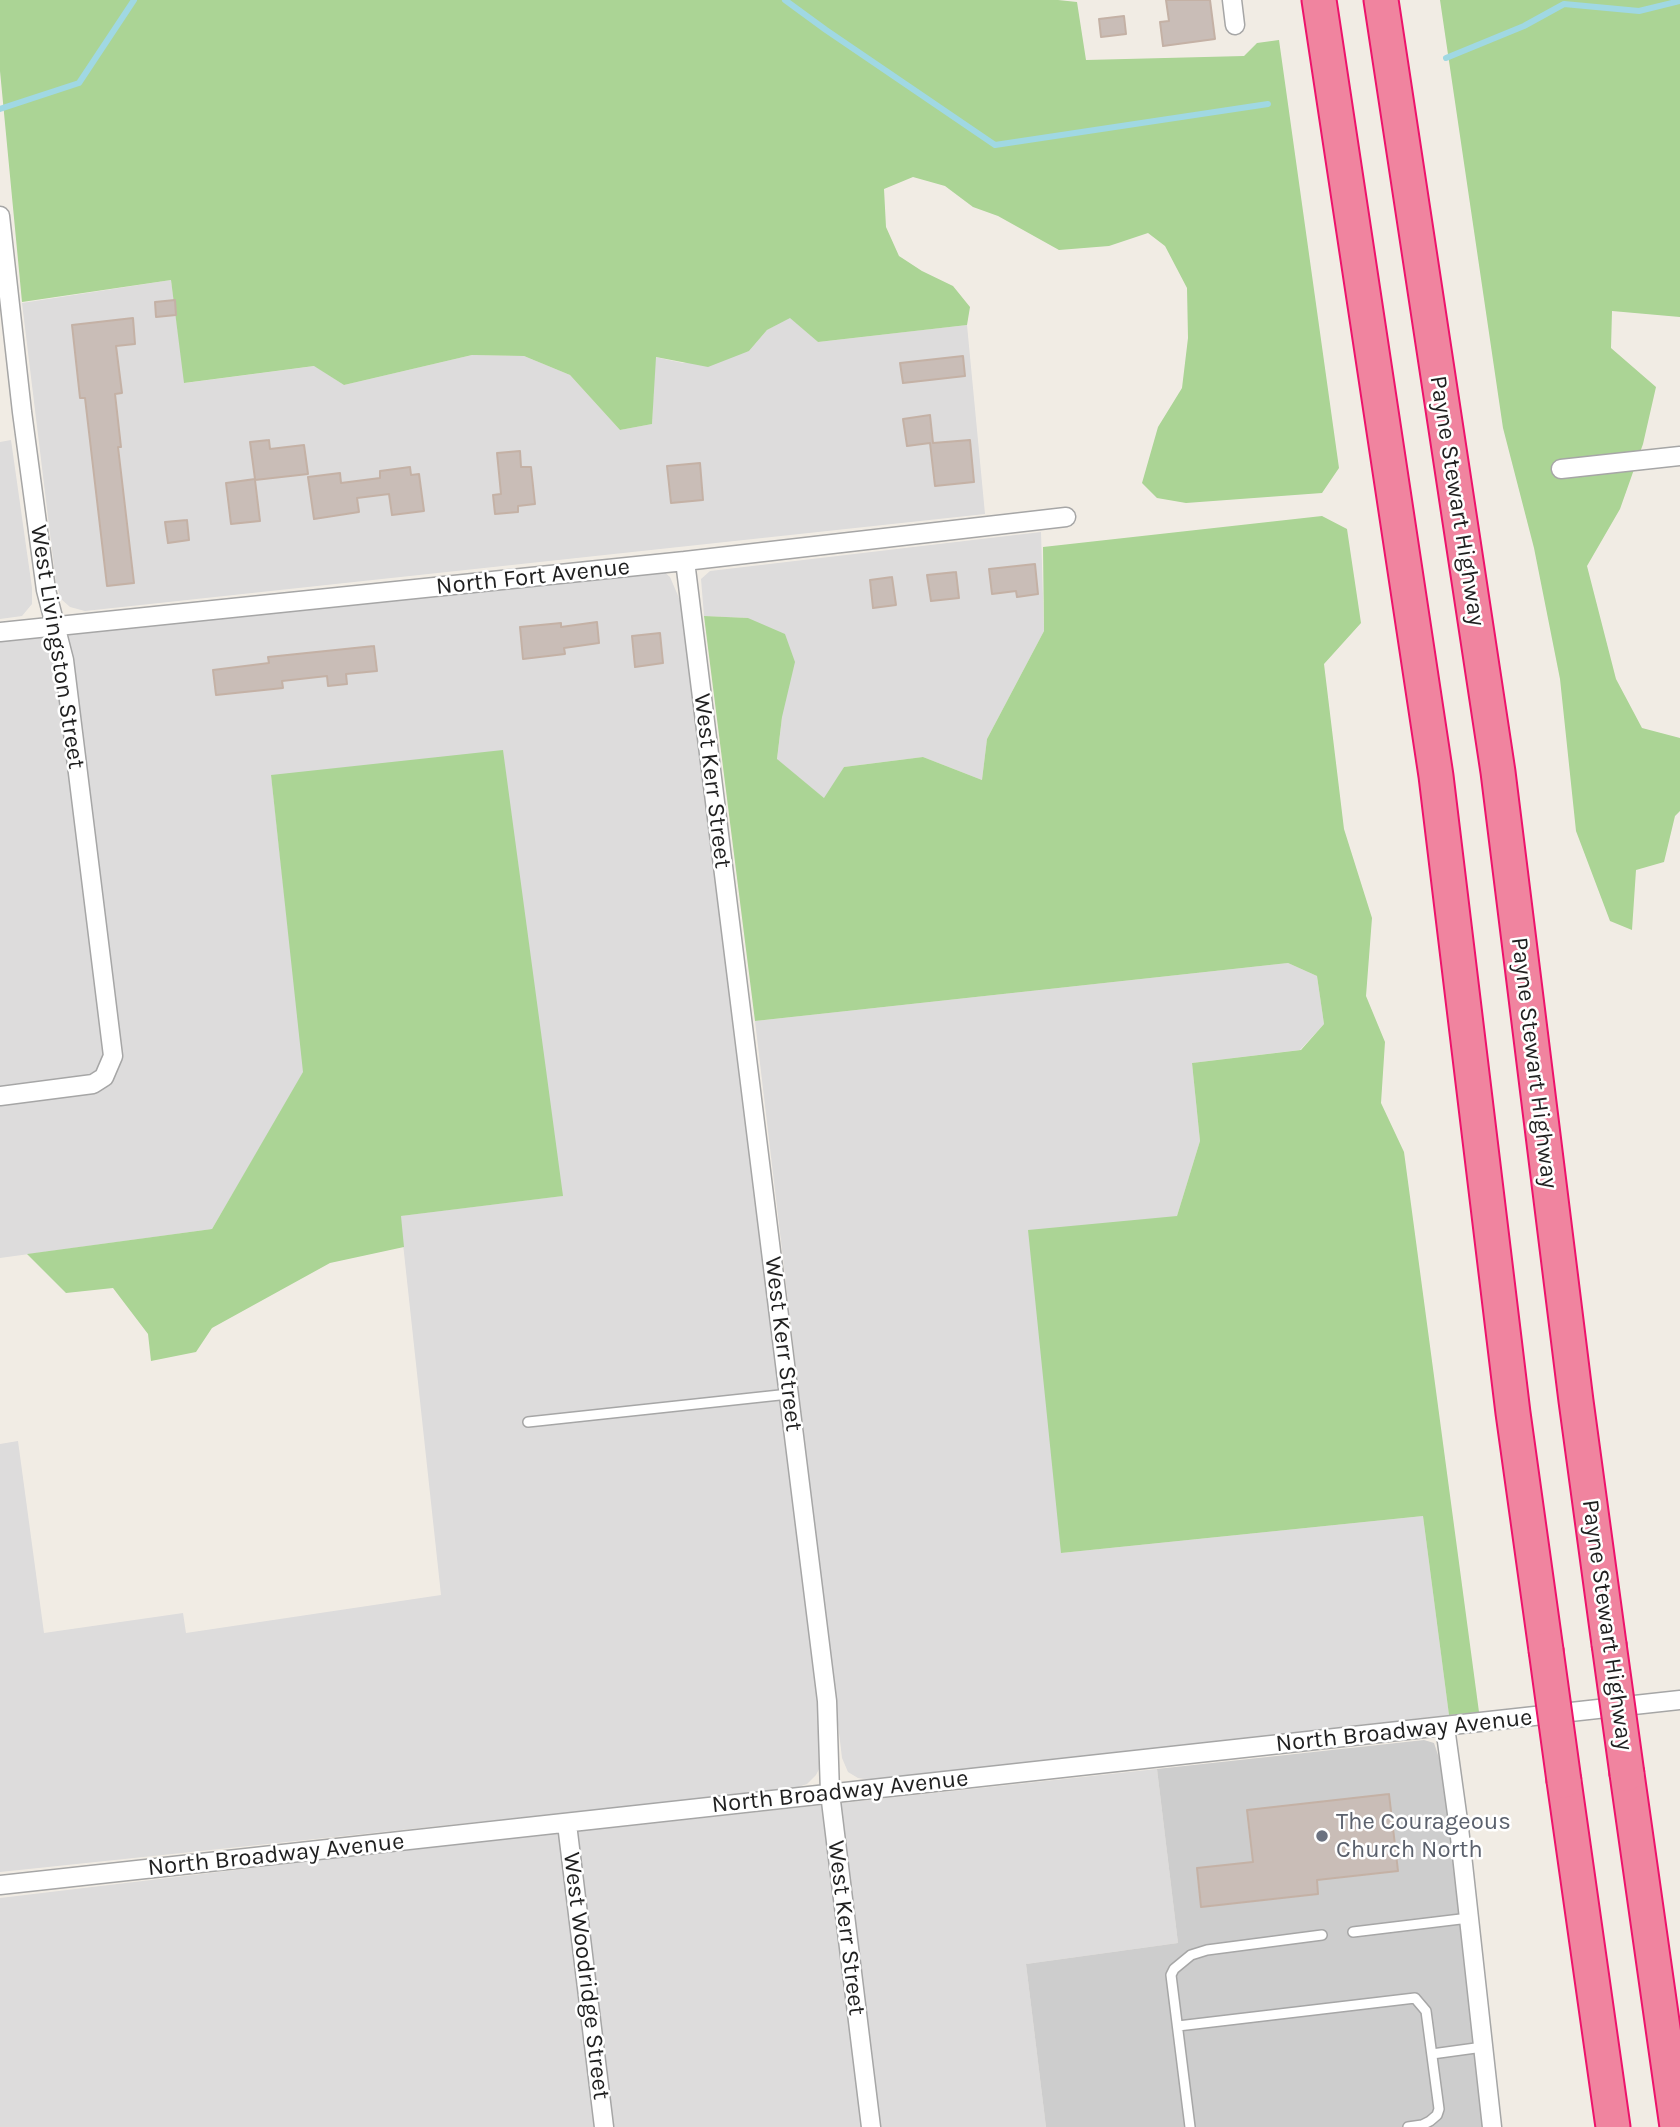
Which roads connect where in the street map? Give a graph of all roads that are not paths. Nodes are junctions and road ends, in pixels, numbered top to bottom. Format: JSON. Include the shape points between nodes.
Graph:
{"nodes":[{"id":1,"x":1232,"y":0,"type":"edge"},
{"id":2,"x":1304,"y":0,"type":"edge"},
{"id":3,"x":1319,"y":0,"type":"edge"},
{"id":4,"x":1381,"y":0,"type":"edge"},
{"id":5,"x":1391,"y":0,"type":"edge"},
{"id":6,"x":1235,"y":25,"type":"dead end"},
{"id":7,"x":1391,"y":69,"type":"junction"},
{"id":8,"x":1334,"y":105,"type":"junction"},
{"id":9,"x":0,"y":216,"type":"edge"},
{"id":10,"x":1680,"y":456,"type":"edge"},
{"id":11,"x":1561,"y":469,"type":"dead end"},
{"id":12,"x":1066,"y":517,"type":"dead end"},
{"id":13,"x":685,"y":561,"type":"junction"},
{"id":14,"x":57,"y":626,"type":"junction"},
{"id":15,"x":0,"y":632,"type":"edge"},
{"id":16,"x":0,"y":1096,"type":"edge"},
{"id":17,"x":789,"y":1394,"type":"junction"},
{"id":18,"x":527,"y":1422,"type":"dead end"},
{"id":19,"x":1680,"y":1700,"type":"edge"},
{"id":20,"x":1445,"y":1727,"type":"junction"},
{"id":21,"x":830,"y":1793,"type":"junction"},
{"id":22,"x":567,"y":1824,"type":"junction"},
{"id":23,"x":0,"y":1885,"type":"edge"},
{"id":24,"x":1469,"y":1918,"type":"junction"},
{"id":25,"x":1353,"y":1932,"type":"dead end"},
{"id":26,"x":1322,"y":1936,"type":"dead end"},
{"id":27,"x":1178,"y":2026,"type":"junction"},
{"id":28,"x":1483,"y":2047,"type":"junction"},
{"id":29,"x":1432,"y":2054,"type":"junction"},
{"id":30,"x":604,"y":2127,"type":"edge"},
{"id":31,"x":872,"y":2127,"type":"edge"},
{"id":32,"x":1190,"y":2127,"type":"edge"},
{"id":33,"x":1408,"y":2127,"type":"edge"},
{"id":34,"x":1492,"y":2127,"type":"edge"},
{"id":35,"x":1613,"y":2127,"type":"edge"},
{"id":36,"x":1677,"y":2127,"type":"edge"}],
"edges":[{"from":1,"to":6,"type":"street"},
{"from":2,"to":8,"type":"highway"},
{"from":3,"to":8,"type":"highway"},
{"from":4,"to":7,"type":"highway","name":"Payne Stewart Highway"},
{"from":5,"to":7,"type":"highway"},
{"from":7,"to":36,"type":"highway","name":"Payne Stewart Highway","bridge":true,"via":[[1497,772],[1573,1374]]},
{"from":8,"to":35,"type":"highway","bridge":true,"via":[[1436,776],[1513,1413]]},
{"from":9,"to":14,"type":"street","name":"West Livingston Street","via":[[42,563]]},
{"from":10,"to":11,"type":"street"},
{"from":12,"to":13,"type":"street","name":"North Fort Avenue"},
{"from":13,"to":14,"type":"street","name":"North Fort Avenue"},
{"from":13,"to":17,"type":"street","name":"West Kerr Street"},
{"from":14,"to":15,"type":"street","name":"North Fort Avenue"},
{"from":14,"to":16,"type":"street","name":"West Livingston Street","via":[[113,1056],[104,1077],[93,1084]]},
{"from":17,"to":18,"type":"lane"},
{"from":17,"to":21,"type":"street","name":"West Kerr Street","via":[[827,1701]]},
{"from":19,"to":20,"type":"street","name":"North Broadway Avenue"},
{"from":20,"to":21,"type":"street","name":"North Broadway Avenue"},
{"from":20,"to":24,"type":"street"},
{"from":21,"to":22,"type":"street","name":"North Broadway Avenue"},
{"from":21,"to":31,"type":"street","name":"West Kerr Street"},
{"from":22,"to":23,"type":"street","name":"North Broadway Avenue"},
{"from":22,"to":30,"type":"street","name":"West Woodridge Street"},
{"from":24,"to":25,"type":"lane"},
{"from":24,"to":28,"type":"street"},
{"from":26,"to":27,"type":"lane","via":[[1191,1955],[1171,1975]]},
{"from":27,"to":29,"type":"lane","via":[[1415,1998],[1426,2011]]},
{"from":27,"to":32,"type":"lane"},
{"from":28,"to":29,"type":"lane"},
{"from":28,"to":34,"type":"street"},
{"from":29,"to":33,"type":"lane","via":[[1439,2109],[1422,2125]]}]}
